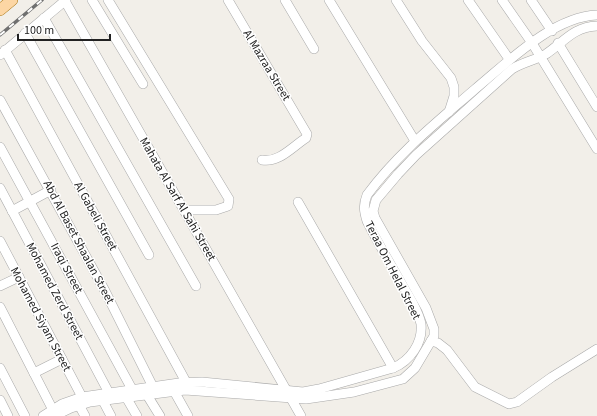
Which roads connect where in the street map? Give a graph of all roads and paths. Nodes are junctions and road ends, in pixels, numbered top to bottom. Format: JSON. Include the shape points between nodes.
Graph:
{"nodes":[{"id":1,"x":12,"y":0,"type":"edge"},
{"id":2,"x":92,"y":0,"type":"edge"},
{"id":3,"x":108,"y":0,"type":"edge"},
{"id":4,"x":228,"y":0,"type":"edge"},
{"id":5,"x":285,"y":0,"type":"edge"},
{"id":6,"x":329,"y":0,"type":"edge"},
{"id":7,"x":396,"y":0,"type":"edge"},
{"id":8,"x":468,"y":0,"type":"edge"},
{"id":9,"x":502,"y":0,"type":"edge"},
{"id":10,"x":531,"y":0,"type":"edge"},
{"id":11,"x":66,"y":1,"type":"edge"},
{"id":12,"x":0,"y":10,"type":"edge"},
{"id":13,"x":597,"y":15,"type":"edge"},
{"id":14,"x":44,"y":18,"type":"junction"},
{"id":15,"x":597,"y":26,"type":"edge"},
{"id":16,"x":552,"y":31,"type":"junction"},
{"id":17,"x":26,"y":33,"type":"junction"},
{"id":18,"x":532,"y":43,"type":"junction"},
{"id":19,"x":558,"y":43,"type":"junction"},
{"id":20,"x":314,"y":49,"type":"dead end"},
{"id":21,"x":3,"y":53,"type":"edge"},
{"id":22,"x":540,"y":57,"type":"junction"},
{"id":23,"x":509,"y":59,"type":"junction"},
{"id":24,"x":143,"y":84,"type":"dead end"},
{"id":25,"x":0,"y":100,"type":"edge"},
{"id":26,"x":597,"y":107,"type":"edge"},
{"id":27,"x":449,"y":112,"type":"junction"},
{"id":28,"x":415,"y":141,"type":"junction"},
{"id":29,"x":0,"y":147,"type":"edge"},
{"id":30,"x":597,"y":149,"type":"edge"},
{"id":31,"x":262,"y":160,"type":"dead end"},
{"id":32,"x":0,"y":188,"type":"edge"},
{"id":33,"x":51,"y":190,"type":"junction"},
{"id":34,"x":30,"y":201,"type":"junction"},
{"id":35,"x":298,"y":202,"type":"dead end"},
{"id":36,"x":184,"y":210,"type":"junction"},
{"id":37,"x":12,"y":211,"type":"junction"},
{"id":38,"x":0,"y":241,"type":"edge"},
{"id":39,"x":149,"y":255,"type":"dead end"},
{"id":40,"x":19,"y":277,"type":"junction"},
{"id":41,"x":0,"y":286,"type":"edge"},
{"id":42,"x":196,"y":286,"type":"dead end"},
{"id":43,"x":0,"y":307,"type":"edge"},
{"id":44,"x":431,"y":341,"type":"junction"},
{"id":45,"x":597,"y":349,"type":"edge"},
{"id":46,"x":62,"y":359,"type":"junction"},
{"id":47,"x":0,"y":368,"type":"edge"},
{"id":48,"x":393,"y":368,"type":"junction"},
{"id":49,"x":34,"y":373,"type":"junction"},
{"id":50,"x":186,"y":382,"type":"junction"},
{"id":51,"x":153,"y":387,"type":"junction"},
{"id":52,"x":174,"y":391,"type":"junction"},
{"id":53,"x":13,"y":392,"type":"junction"},
{"id":54,"x":258,"y":392,"type":"junction"},
{"id":55,"x":109,"y":393,"type":"junction"},
{"id":56,"x":129,"y":394,"type":"junction"},
{"id":57,"x":289,"y":394,"type":"junction"},
{"id":58,"x":147,"y":395,"type":"junction"},
{"id":59,"x":0,"y":399,"type":"edge"},
{"id":60,"x":80,"y":401,"type":"junction"},
{"id":61,"x":103,"y":401,"type":"junction"},
{"id":62,"x":54,"y":414,"type":"edge"},
{"id":63,"x":8,"y":416,"type":"edge"},
{"id":64,"x":25,"y":416,"type":"edge"},
{"id":65,"x":43,"y":416,"type":"edge"},
{"id":66,"x":85,"y":416,"type":"edge"},
{"id":67,"x":111,"y":416,"type":"edge"},
{"id":68,"x":137,"y":416,"type":"edge"},
{"id":69,"x":160,"y":416,"type":"edge"},
{"id":70,"x":188,"y":416,"type":"edge"},
{"id":71,"x":301,"y":416,"type":"edge"}],
"edges":[{"from":1,"to":12,"type":"main road"},
{"from":2,"to":24,"type":"street"},
{"from":3,"to":36,"type":"street","via":[[229,199],[228,206],[221,210]]},
{"from":4,"to":31,"type":"street","name":"Al Mazraa Street","via":[[305,130],[306,138],[280,157],[270,161]]},
{"from":5,"to":20,"type":"street"},
{"from":6,"to":28,"type":"street"},
{"from":7,"to":27,"type":"street","via":[[422,41],[451,78],[454,96]]},
{"from":8,"to":23,"type":"street"},
{"from":9,"to":18,"type":"street"},
{"from":10,"to":16,"type":"street"},
{"from":11,"to":14,"type":"street"},
{"from":11,"to":36,"type":"street","name":"Mahata Al Sarf Al Sahi Street"},
{"from":13,"to":16,"type":"street","name":"Teraa Om Helal Street","via":[[573,19]]},
{"from":14,"to":17,"type":"street"},
{"from":14,"to":42,"type":"street"},
{"from":15,"to":19,"type":"street","name":"Teraa Om Helal Street","via":[[579,29]]},
{"from":16,"to":18,"type":"street","name":"Teraa Om Helal Street"},
{"from":17,"to":21,"type":"street"},
{"from":17,"to":39,"type":"street"},
{"from":18,"to":22,"type":"street"},
{"from":18,"to":23,"type":"street","name":"Teraa Om Helal Street"},
{"from":19,"to":22,"type":"street","name":"Teraa Om Helal Street"},
{"from":19,"to":26,"type":"street"},
{"from":21,"to":50,"type":"street","name":"Al Gabeli Street"},
{"from":22,"to":30,"type":"street"},
{"from":22,"to":44,"type":"street","name":"Teraa Om Helal Street","via":[[509,72],[416,155],[376,200],[373,211],[375,218],[431,320],[434,329]]},
{"from":23,"to":27,"type":"street","name":"Teraa Om Helal Street"},
{"from":25,"to":33,"type":"street","name":"Abd Al Baset Shaalan Street"},
{"from":27,"to":28,"type":"street","name":"Teraa Om Helal Street"},
{"from":28,"to":48,"type":"street","name":"Teraa Om Helal Street","via":[[373,187],[364,202],[367,221],[413,303],[421,323],[421,332],[413,352],[404,362]]},
{"from":29,"to":34,"type":"street","name":"Iraqi Street"},
{"from":32,"to":37,"type":"street","name":"Mohamed Zerd Street"},
{"from":33,"to":34,"type":"street"},
{"from":33,"to":51,"type":"street","name":"Abd Al Baset Shaalan Street"},
{"from":34,"to":37,"type":"street"},
{"from":34,"to":56,"type":"street","name":"Iraqi Street"},
{"from":35,"to":48,"type":"street"},
{"from":36,"to":57,"type":"street","name":"Mahata Al Sarf Al Sahi Street"},
{"from":37,"to":55,"type":"street","name":"Mohamed Zerd Street"},
{"from":38,"to":40,"type":"street","name":"Mohamed Siyam Street"},
{"from":40,"to":41,"type":"street"},
{"from":40,"to":46,"type":"street","name":"Mohamed Siyam Street"},
{"from":43,"to":49,"type":"street"},
{"from":44,"to":45,"type":"street","via":[[447,350],[475,387],[509,404],[517,402]]},
{"from":44,"to":57,"type":"street","name":"Teraa Om Helal Street","via":[[415,368],[403,379],[333,396],[306,399]]},
{"from":46,"to":49,"type":"street"},
{"from":46,"to":60,"type":"street","name":"Mohamed Siyam Street"},
{"from":47,"to":53,"type":"street"},
{"from":48,"to":57,"type":"street","name":"Teraa Om Helal Street","via":[[319,389]]},
{"from":49,"to":62,"type":"street"},
{"from":50,"to":51,"type":"street","name":"Teraa Om Helal Street"},
{"from":50,"to":54,"type":"street","name":"Teraa Om Helal Street"},
{"from":51,"to":56,"type":"street","name":"Teraa Om Helal Street"},
{"from":52,"to":54,"type":"street","name":"Teraa Om Helal Street"},
{"from":52,"to":58,"type":"street","name":"Teraa Om Helal Street"},
{"from":52,"to":70,"type":"street"},
{"from":53,"to":59,"type":"street"},
{"from":53,"to":64,"type":"street"},
{"from":54,"to":57,"type":"street","name":"Teraa Om Helal Street"},
{"from":55,"to":56,"type":"street","name":"Teraa Om Helal Street"},
{"from":55,"to":60,"type":"street","name":"Teraa Om Helal Street"},
{"from":56,"to":58,"type":"street","name":"Teraa Om Helal Street"},
{"from":56,"to":61,"type":"street","name":"Teraa Om Helal Street"},
{"from":56,"to":68,"type":"street","name":"Iraqi Street"},
{"from":57,"to":71,"type":"street","name":"Mahata Al Sarf Al Sahi Street"},
{"from":58,"to":69,"type":"street"},
{"from":59,"to":63,"type":"street"},
{"from":60,"to":61,"type":"street","name":"Teraa Om Helal Street"},
{"from":60,"to":62,"type":"street","name":"Teraa Om Helal Street"},
{"from":60,"to":66,"type":"street","name":"Mohamed Siyam Street"},
{"from":61,"to":67,"type":"street"},
{"from":62,"to":65,"type":"street","name":"Teraa Om Helal Street"}]}
